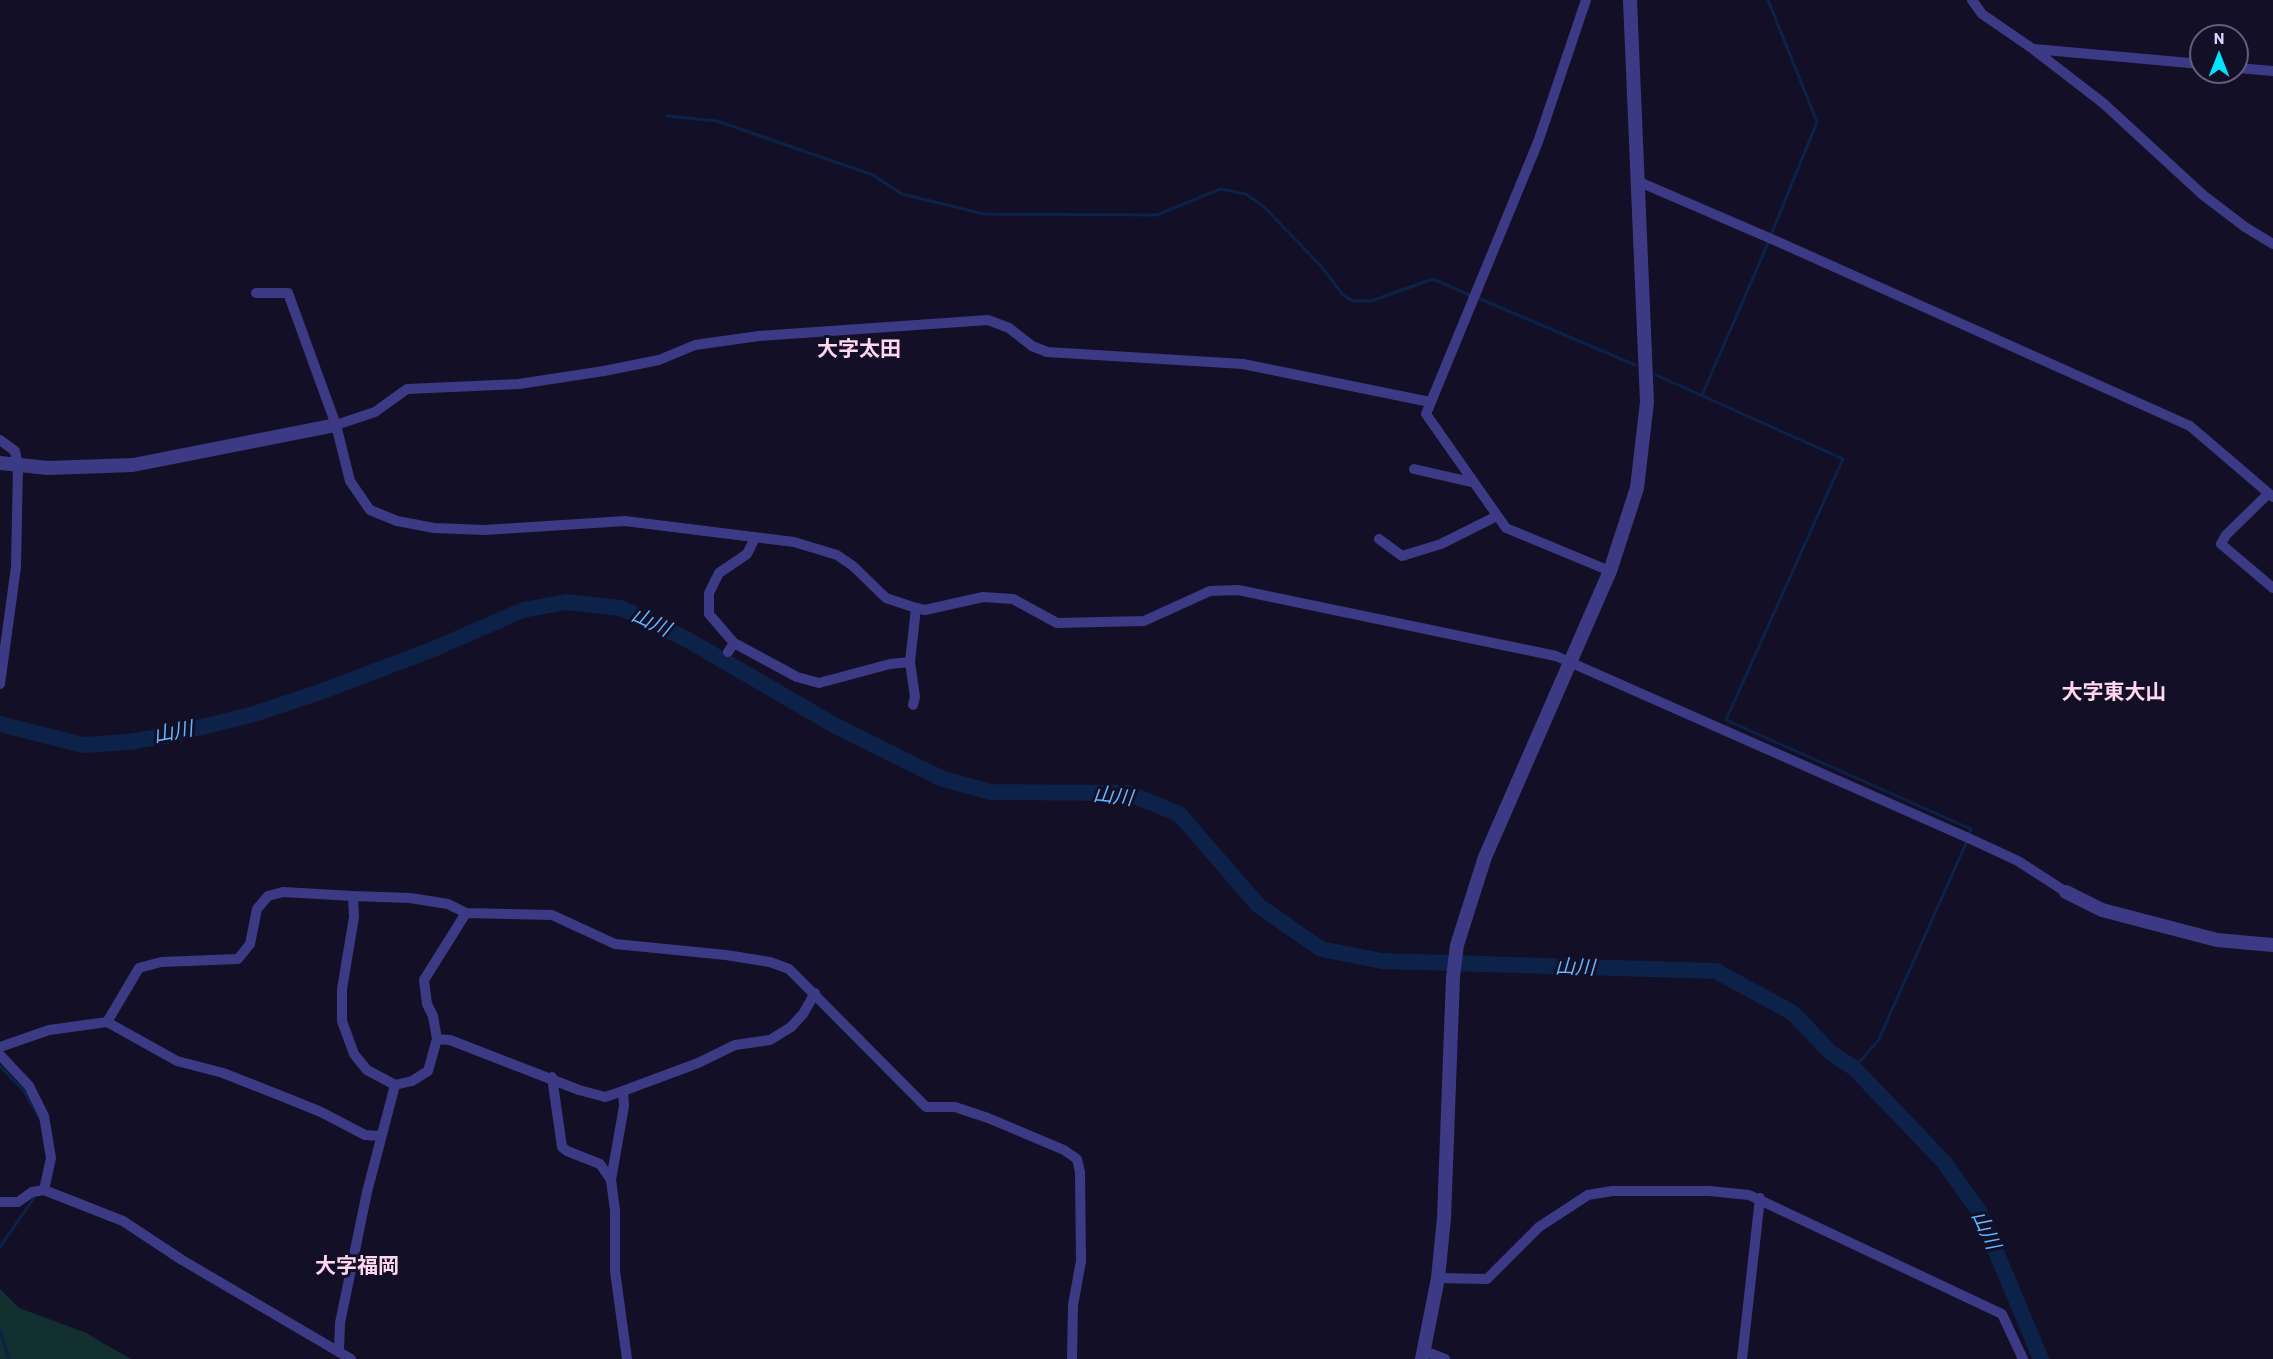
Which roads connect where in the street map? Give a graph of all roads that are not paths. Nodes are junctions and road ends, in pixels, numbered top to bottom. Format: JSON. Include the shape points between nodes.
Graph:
{"nodes":[{"id":1,"x":1586,"y":0,"type":"edge"},
{"id":2,"x":1630,"y":0,"type":"edge"},
{"id":3,"x":1972,"y":0,"type":"edge"},
{"id":4,"x":2033,"y":49,"type":"junction"},
{"id":5,"x":2189,"y":63,"type":"edge"},
{"id":6,"x":2249,"y":69,"type":"edge"},
{"id":7,"x":2273,"y":71,"type":"edge"},
{"id":8,"x":1637,"y":182,"type":"junction"},
{"id":9,"x":2273,"y":244,"type":"edge"},
{"id":10,"x":256,"y":293,"type":"dead end"},
{"id":11,"x":1430,"y":402,"type":"junction"},
{"id":12,"x":336,"y":425,"type":"junction"},
{"id":13,"x":0,"y":440,"type":"edge"},
{"id":14,"x":0,"y":463,"type":"edge"},
{"id":15,"x":18,"y":466,"type":"junction"},
{"id":16,"x":1414,"y":469,"type":"dead end"},
{"id":17,"x":1471,"y":482,"type":"junction"},
{"id":18,"x":2270,"y":495,"type":"edge"},
{"id":19,"x":1497,"y":516,"type":"junction"},
{"id":20,"x":755,"y":538,"type":"junction"},
{"id":21,"x":1379,"y":538,"type":"dead end"},
{"id":22,"x":1610,"y":571,"type":"junction"},
{"id":23,"x":2273,"y":588,"type":"edge"},
{"id":24,"x":916,"y":609,"type":"junction"},
{"id":25,"x":1571,"y":661,"type":"junction"},
{"id":26,"x":910,"y":662,"type":"junction"},
{"id":27,"x":0,"y":684,"type":"edge"},
{"id":28,"x":914,"y":705,"type":"dead end"},
{"id":29,"x":2066,"y":892,"type":"joint"},
{"id":30,"x":353,"y":896,"type":"junction"},
{"id":31,"x":466,"y":913,"type":"junction"},
{"id":32,"x":2273,"y":945,"type":"edge"},
{"id":33,"x":815,"y":993,"type":"junction"},
{"id":34,"x":107,"y":1022,"type":"junction"},
{"id":35,"x":437,"y":1039,"type":"junction"},
{"id":36,"x":0,"y":1047,"type":"edge"},
{"id":37,"x":0,"y":1055,"type":"edge"},
{"id":38,"x":552,"y":1077,"type":"junction"},
{"id":39,"x":395,"y":1085,"type":"junction"},
{"id":40,"x":623,"y":1091,"type":"junction"},
{"id":41,"x":381,"y":1136,"type":"junction"},
{"id":42,"x":611,"y":1180,"type":"junction"},
{"id":43,"x":44,"y":1190,"type":"junction"},
{"id":44,"x":1760,"y":1198,"type":"junction"},
{"id":45,"x":0,"y":1202,"type":"edge"},
{"id":46,"x":1438,"y":1278,"type":"junction"},
{"id":47,"x":339,"y":1350,"type":"junction"},
{"id":48,"x":1423,"y":1355,"type":"edge"},
{"id":49,"x":351,"y":1359,"type":"edge"},
{"id":50,"x":627,"y":1359,"type":"edge"},
{"id":51,"x":1072,"y":1359,"type":"edge"},
{"id":52,"x":1445,"y":1359,"type":"edge"},
{"id":53,"x":1742,"y":1359,"type":"edge"},
{"id":54,"x":2023,"y":1359,"type":"edge"}],
"edges":[{"from":1,"to":11,"type":"street","via":[[1538,142]]},
{"from":2,"to":8,"type":"street"},
{"from":3,"to":4,"type":"street","via":[[1982,14]]},
{"from":4,"to":5,"type":"street"},
{"from":4,"to":9,"type":"street","via":[[2103,103],[2202,195]]},
{"from":6,"to":7,"type":"street"},
{"from":8,"to":18,"type":"street","via":[[2190,426]]},
{"from":8,"to":22,"type":"street","via":[[1647,402],[1637,488]]},
{"from":10,"to":12,"type":"street","via":[[288,293]]},
{"from":11,"to":12,"type":"street","via":[[1244,364],[1047,352],[988,320],[759,336],[695,345],[659,360],[519,384],[407,389],[375,412]]},
{"from":11,"to":17,"type":"street","via":[[1426,414]]},
{"from":12,"to":15,"type":"street","via":[[133,465]]},
{"from":12,"to":20,"type":"street","via":[[350,481],[361,499],[370,510],[397,521],[434,528],[485,530],[625,521]]},
{"from":13,"to":15,"type":"street","via":[[15,451]]},
{"from":14,"to":15,"type":"street"},
{"from":15,"to":27,"type":"street","via":[[16,567]]},
{"from":16,"to":17,"type":"street"},
{"from":17,"to":19,"type":"street"},
{"from":18,"to":23,"type":"street","via":[[2221,544]]},
{"from":19,"to":21,"type":"street","via":[[1441,544],[1402,556]]},
{"from":19,"to":22,"type":"street","via":[[1506,528]]},
{"from":20,"to":24,"type":"street","via":[[794,542],[837,555],[886,598]]},
{"from":20,"to":26,"type":"street","via":[[747,554],[719,573],[709,592],[709,614],[731,647],[819,683]]},
{"from":22,"to":25,"type":"street"},
{"from":24,"to":25,"type":"street","via":[[983,597],[1013,599],[1057,623],[1144,621],[1210,591],[1238,590]]},
{"from":24,"to":26,"type":"street"},
{"from":25,"to":29,"type":"street","via":[[2018,861]]},
{"from":25,"to":46,"type":"street","via":[[1485,857],[1457,945]]},
{"from":26,"to":28,"type":"street"},
{"from":29,"to":32,"type":"street","via":[[2102,910],[2217,940]]},
{"from":30,"to":31,"type":"street","via":[[420,899],[448,904]]},
{"from":30,"to":34,"type":"street","via":[[283,892],[268,896],[257,909],[250,944],[238,959],[161,962],[139,968]]},
{"from":30,"to":39,"type":"street","via":[[342,1021],[360,1062]]},
{"from":31,"to":33,"type":"street","via":[[552,915],[615,944],[770,962],[789,969]]},
{"from":31,"to":35,"type":"street","via":[[424,980]]},
{"from":33,"to":40,"type":"street","via":[[792,1027],[770,1040],[735,1045]]},
{"from":33,"to":51,"type":"street","via":[[926,1107],[955,1107],[988,1118],[1077,1159],[1081,1261],[1073,1305]]},
{"from":34,"to":36,"type":"street","via":[[49,1030]]},
{"from":34,"to":41,"type":"street","via":[[177,1061],[223,1073],[284,1097],[364,1135]]},
{"from":35,"to":38,"type":"street","via":[[450,1040]]},
{"from":35,"to":39,"type":"street","via":[[428,1071],[412,1082]]},
{"from":37,"to":43,"type":"street","via":[[29,1086],[44,1116],[51,1158]]},
{"from":38,"to":40,"type":"street","via":[[605,1097]]},
{"from":38,"to":42,"type":"street","via":[[562,1147],[600,1164]]},
{"from":39,"to":41,"type":"street"},
{"from":40,"to":42,"type":"street"},
{"from":41,"to":47,"type":"street","via":[[340,1323]]},
{"from":42,"to":50,"type":"street","via":[[615,1270]]},
{"from":43,"to":45,"type":"street","via":[[32,1192],[18,1202]]},
{"from":43,"to":47,"type":"street","via":[[123,1221],[182,1260]]},
{"from":44,"to":46,"type":"street","via":[[1709,1191],[1612,1191],[1588,1195],[1539,1227],[1487,1279]]},
{"from":44,"to":53,"type":"street"},
{"from":44,"to":54,"type":"street","via":[[2002,1314]]},
{"from":46,"to":48,"type":"street"},
{"from":47,"to":49,"type":"street"},
{"from":48,"to":52,"type":"street"}]}
